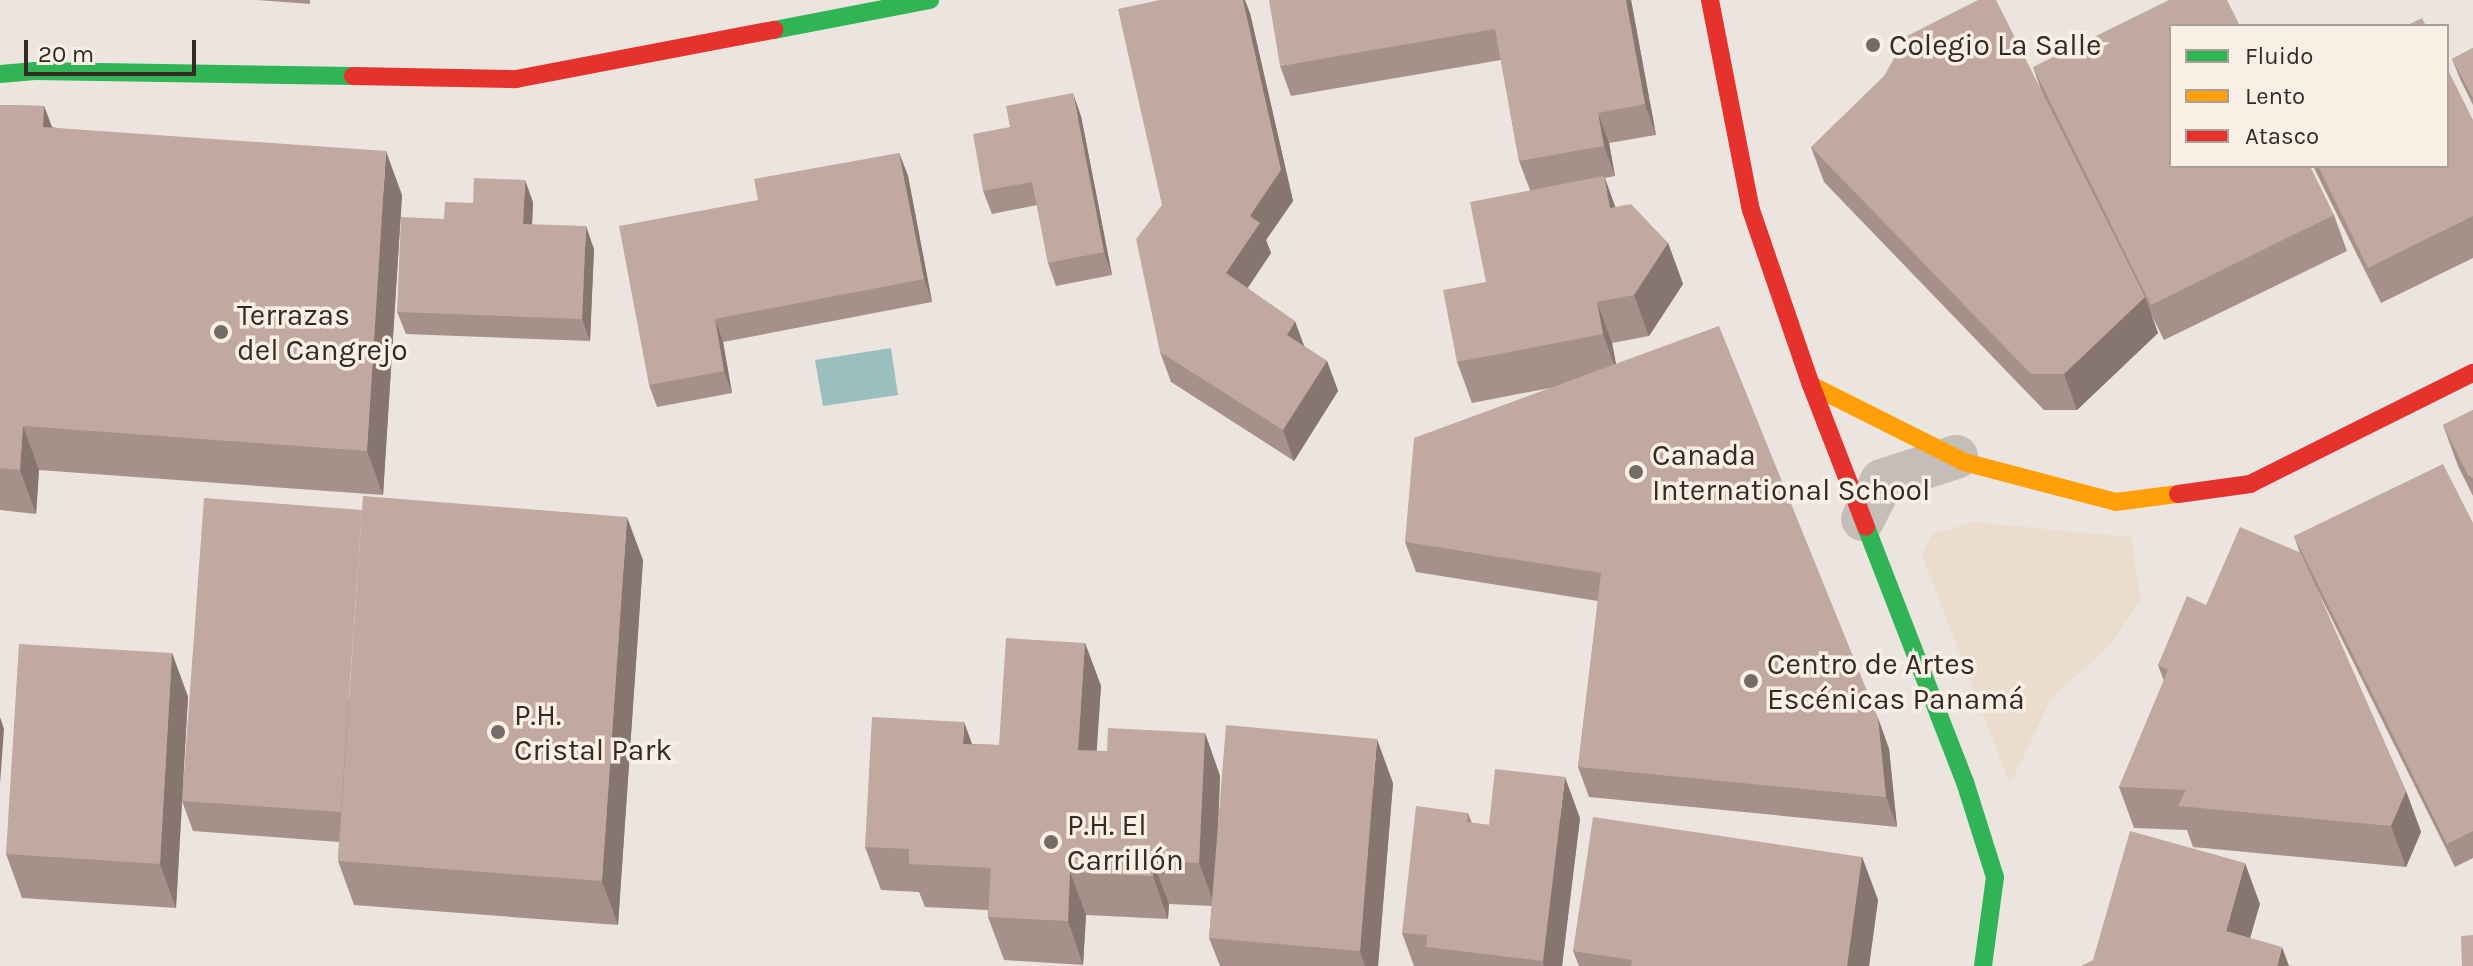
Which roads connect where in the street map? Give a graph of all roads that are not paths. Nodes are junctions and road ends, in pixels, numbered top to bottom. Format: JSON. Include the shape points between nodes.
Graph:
{"nodes":[{"id":1,"x":930,"y":0,"type":"edge"},
{"id":2,"x":1710,"y":0,"type":"edge"},
{"id":3,"x":0,"y":74,"type":"edge"},
{"id":4,"x":2473,"y":373,"type":"edge"},
{"id":5,"x":1811,"y":385,"type":"junction"},
{"id":6,"x":1956,"y":457,"type":"junction"},
{"id":7,"x":1863,"y":519,"type":"junction"},
{"id":8,"x":1983,"y":966,"type":"edge"}],
"edges":[{"from":1,"to":3,"type":"street","via":[[516,79]]},
{"from":2,"to":5,"type":"street","via":[[1751,210]]},
{"from":4,"to":6,"type":"street","via":[[2250,484],[2116,502]]},
{"from":5,"to":6,"type":"street"},
{"from":5,"to":7,"type":"street"},
{"from":6,"to":7,"type":"street","via":[[1882,481]]},
{"from":7,"to":8,"type":"street","via":[[1965,782],[1995,877]]}]}
